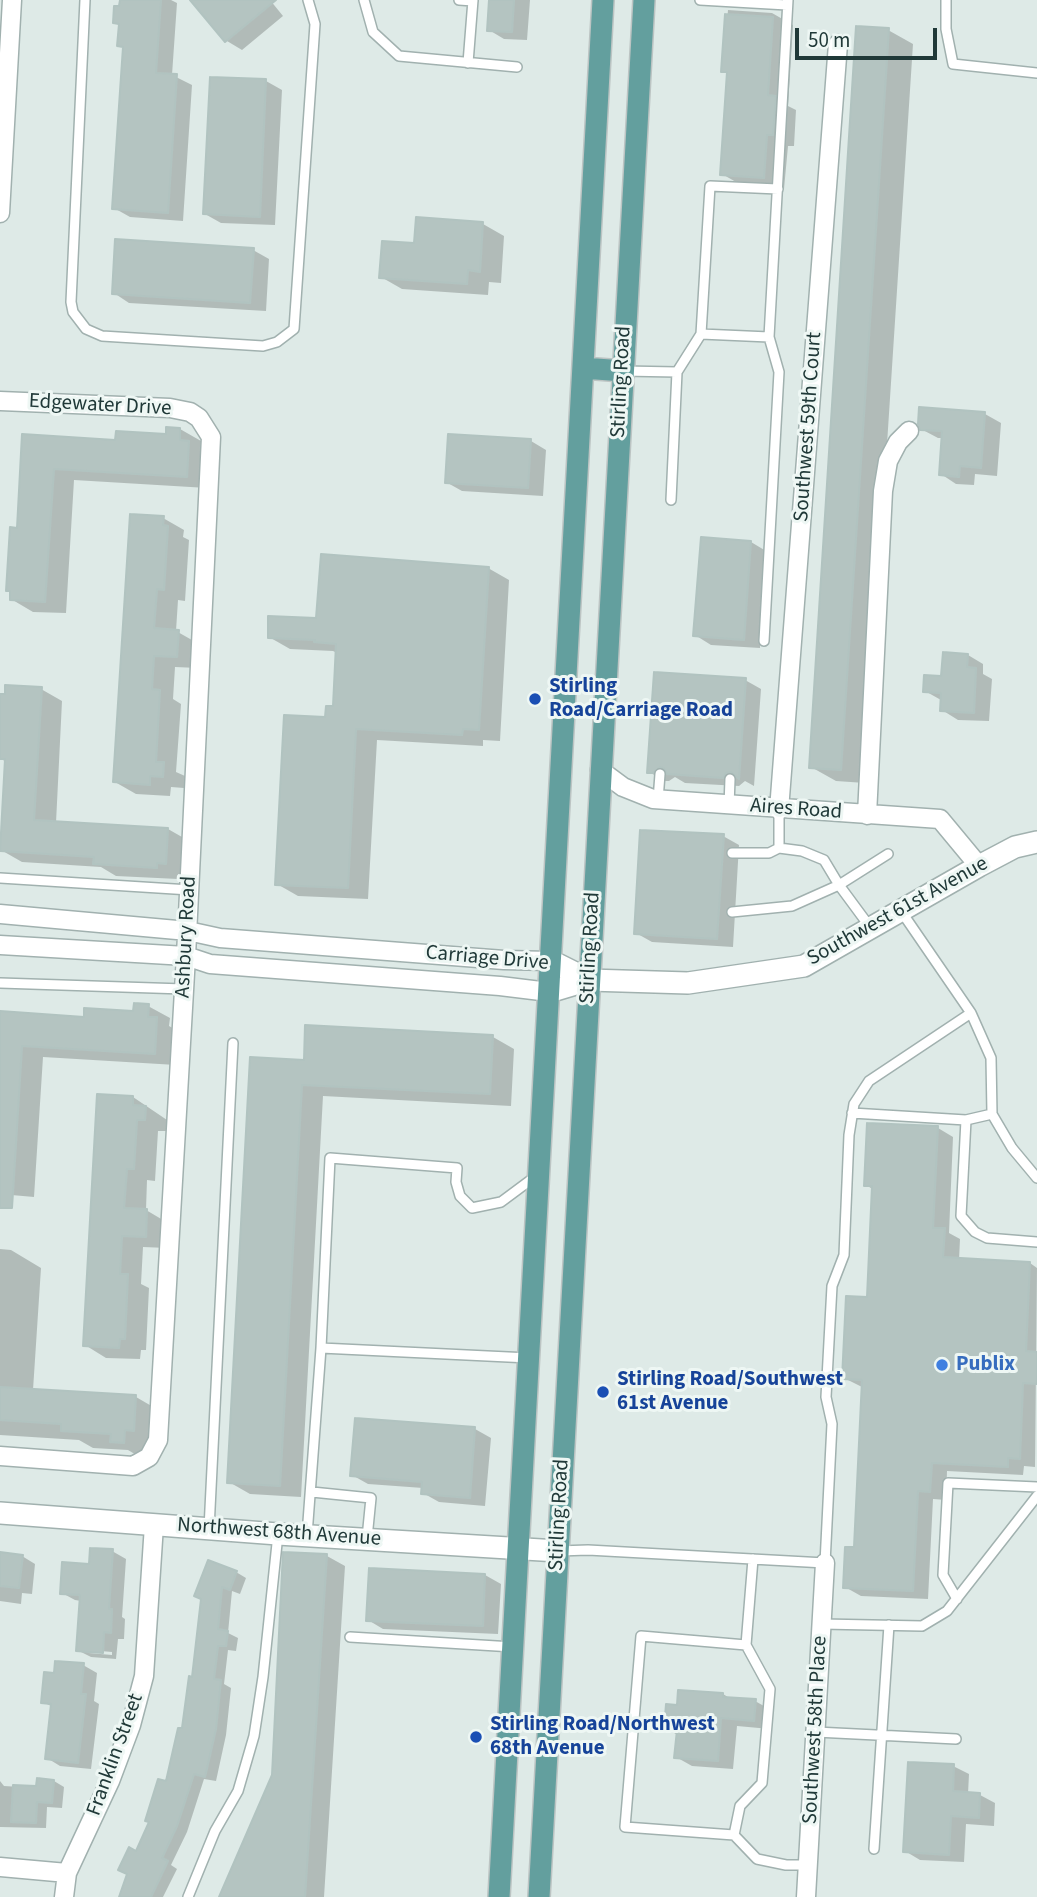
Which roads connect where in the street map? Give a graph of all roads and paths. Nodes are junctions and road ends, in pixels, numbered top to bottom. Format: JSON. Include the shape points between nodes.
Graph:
{"nodes":[{"id":1,"x":12,"y":0,"type":"edge"},
{"id":2,"x":85,"y":0,"type":"edge"},
{"id":3,"x":307,"y":0,"type":"edge"},
{"id":4,"x":364,"y":0,"type":"edge"},
{"id":5,"x":459,"y":0,"type":"edge"},
{"id":6,"x":603,"y":0,"type":"edge"},
{"id":7,"x":644,"y":0,"type":"edge"},
{"id":8,"x":699,"y":0,"type":"edge"},
{"id":9,"x":946,"y":0,"type":"edge"},
{"id":10,"x":473,"y":1,"type":"edge"},
{"id":11,"x":788,"y":3,"type":"edge"},
{"id":12,"x":838,"y":44,"type":"dead end"},
{"id":13,"x":468,"y":63,"type":"junction"},
{"id":14,"x":517,"y":67,"type":"dead end"},
{"id":15,"x":1037,"y":73,"type":"edge"},
{"id":16,"x":778,"y":189,"type":"junction"},
{"id":17,"x":0,"y":213,"type":"edge"},
{"id":18,"x":701,"y":334,"type":"junction"},
{"id":19,"x":769,"y":337,"type":"junction"},
{"id":20,"x":583,"y":368,"type":"junction"},
{"id":21,"x":623,"y":371,"type":"junction"},
{"id":22,"x":677,"y":372,"type":"junction"},
{"id":23,"x":0,"y":401,"type":"edge"},
{"id":24,"x":199,"y":418,"type":"joint"},
{"id":25,"x":909,"y":431,"type":"dead end"},
{"id":26,"x":671,"y":500,"type":"dead end"},
{"id":27,"x":764,"y":642,"type":"dead end"},
{"id":28,"x":600,"y":770,"type":"junction"},
{"id":29,"x":660,"y":774,"type":"dead end"},
{"id":30,"x":730,"y":779,"type":"dead end"},
{"id":31,"x":658,"y":800,"type":"junction"},
{"id":32,"x":729,"y":806,"type":"junction"},
{"id":33,"x":779,"y":810,"type":"junction"},
{"id":34,"x":867,"y":815,"type":"junction"},
{"id":35,"x":1037,"y":842,"type":"edge"},
{"id":36,"x":779,"y":848,"type":"junction"},
{"id":37,"x":732,"y":853,"type":"dead end"},
{"id":38,"x":888,"y":854,"type":"dead end"},
{"id":39,"x":979,"y":866,"type":"junction"},
{"id":40,"x":0,"y":878,"type":"edge"},
{"id":41,"x":839,"y":885,"type":"junction"},
{"id":42,"x":190,"y":890,"type":"junction"},
{"id":43,"x":901,"y":911,"type":"junction"},
{"id":44,"x":732,"y":912,"type":"dead end"},
{"id":45,"x":0,"y":914,"type":"edge"},
{"id":46,"x":871,"y":928,"type":"junction"},
{"id":47,"x":188,"y":931,"type":"junction"},
{"id":48,"x":0,"y":945,"type":"edge"},
{"id":49,"x":186,"y":956,"type":"junction"},
{"id":50,"x":469,"y":957,"type":"junction"},
{"id":51,"x":551,"y":961,"type":"junction"},
{"id":52,"x":589,"y":980,"type":"junction"},
{"id":53,"x":0,"y":983,"type":"edge"},
{"id":54,"x":467,"y":984,"type":"junction"},
{"id":55,"x":184,"y":989,"type":"junction"},
{"id":56,"x":550,"y":992,"type":"junction"},
{"id":57,"x":971,"y":1013,"type":"junction"},
{"id":58,"x":233,"y":1043,"type":"dead end"},
{"id":59,"x":852,"y":1113,"type":"junction"},
{"id":60,"x":992,"y":1114,"type":"junction"},
{"id":61,"x":966,"y":1120,"type":"junction"},
{"id":62,"x":539,"y":1174,"type":"junction"},
{"id":63,"x":1037,"y":1178,"type":"edge"},
{"id":64,"x":1037,"y":1242,"type":"edge"},
{"id":65,"x":321,"y":1348,"type":"junction"},
{"id":66,"x":529,"y":1358,"type":"junction"},
{"id":67,"x":0,"y":1456,"type":"edge"},
{"id":68,"x":1037,"y":1488,"type":"edge"},
{"id":69,"x":312,"y":1492,"type":"junction"},
{"id":70,"x":1037,"y":1496,"type":"edge"},
{"id":71,"x":0,"y":1513,"type":"edge"},
{"id":72,"x":154,"y":1525,"type":"junction"},
{"id":73,"x":209,"y":1528,"type":"junction"},
{"id":74,"x":278,"y":1534,"type":"junction"},
{"id":75,"x":307,"y":1535,"type":"junction"},
{"id":76,"x":367,"y":1539,"type":"junction"},
{"id":77,"x":518,"y":1548,"type":"junction"},
{"id":78,"x":558,"y":1551,"type":"junction"},
{"id":79,"x":753,"y":1559,"type":"junction"},
{"id":80,"x":825,"y":1563,"type":"junction"},
{"id":81,"x":957,"y":1599,"type":"junction"},
{"id":82,"x":822,"y":1623,"type":"junction"},
{"id":83,"x":889,"y":1625,"type":"junction"},
{"id":84,"x":350,"y":1637,"type":"dead end"},
{"id":85,"x":746,"y":1645,"type":"junction"},
{"id":86,"x":513,"y":1647,"type":"junction"},
{"id":87,"x":816,"y":1732,"type":"junction"},
{"id":88,"x":882,"y":1735,"type":"junction"},
{"id":89,"x":956,"y":1739,"type":"dead end"},
{"id":90,"x":734,"y":1835,"type":"junction"},
{"id":91,"x":874,"y":1849,"type":"dead end"},
{"id":92,"x":808,"y":1865,"type":"junction"},
{"id":93,"x":0,"y":1867,"type":"edge"},
{"id":94,"x":67,"y":1873,"type":"junction"},
{"id":95,"x":64,"y":1897,"type":"edge"},
{"id":96,"x":188,"y":1897,"type":"edge"},
{"id":97,"x":499,"y":1897,"type":"edge"},
{"id":98,"x":539,"y":1897,"type":"edge"},
{"id":99,"x":806,"y":1897,"type":"edge"}],
"edges":[{"from":1,"to":17,"type":"street"},
{"from":2,"to":3,"type":"lane","via":[[73,312],[86,330],[102,336],[263,346],[294,329],[315,24]]},
{"from":4,"to":13,"type":"lane","via":[[373,32],[399,56]]},
{"from":5,"to":10,"type":"lane"},
{"from":6,"to":20,"type":"main road","name":"Stirling Road"},
{"from":7,"to":21,"type":"main road","name":"Stirling Road"},
{"from":8,"to":11,"type":"lane"},
{"from":9,"to":15,"type":"lane","via":[[953,64]]},
{"from":10,"to":13,"type":"lane"},
{"from":11,"to":16,"type":"lane"},
{"from":12,"to":33,"type":"street","name":"Southwest 59th Court"},
{"from":13,"to":14,"type":"lane"},
{"from":16,"to":18,"type":"lane","via":[[710,186]]},
{"from":16,"to":19,"type":"lane"},
{"from":18,"to":19,"type":"lane"},
{"from":18,"to":22,"type":"lane"},
{"from":19,"to":27,"type":"lane","via":[[779,372]]},
{"from":20,"to":21,"type":"main road"},
{"from":20,"to":51,"type":"main road","name":"Stirling Road"},
{"from":21,"to":22,"type":"lane"},
{"from":21,"to":28,"type":"main road","name":"Stirling Road"},
{"from":22,"to":26,"type":"lane"},
{"from":23,"to":24,"type":"street","name":"Edgewater Drive","via":[[170,408]]},
{"from":24,"to":42,"type":"street","name":"Ashbury Road","via":[[211,438]]},
{"from":25,"to":34,"type":"street","via":[[888,461],[883,491]]},
{"from":28,"to":31,"type":"street","name":"Aires Road","via":[[623,787]]},
{"from":28,"to":52,"type":"main road","name":"Stirling Road"},
{"from":29,"to":31,"type":"lane"},
{"from":30,"to":32,"type":"lane"},
{"from":31,"to":32,"type":"street","name":"Aires Road"},
{"from":32,"to":33,"type":"street","name":"Aires Road"},
{"from":33,"to":34,"type":"street","name":"Aires Road"},
{"from":33,"to":36,"type":"lane"},
{"from":34,"to":39,"type":"street","name":"Aires Road","via":[[940,820]]},
{"from":35,"to":39,"type":"street","name":"Southwest 61st Avenue","via":[[1015,847]]},
{"from":36,"to":37,"type":"lane","via":[[769,853]]},
{"from":36,"to":41,"type":"lane","via":[[824,860]]},
{"from":38,"to":41,"type":"lane"},
{"from":39,"to":43,"type":"street","name":"Southwest 61st Avenue"},
{"from":40,"to":42,"type":"lane"},
{"from":41,"to":44,"type":"lane","via":[[792,906]]},
{"from":41,"to":46,"type":"lane"},
{"from":42,"to":47,"type":"street","name":"Ashbury Road"},
{"from":43,"to":46,"type":"street","name":"Southwest 61st Avenue"},
{"from":43,"to":57,"type":"lane"},
{"from":45,"to":47,"type":"street","name":"Carriage Drive"},
{"from":46,"to":52,"type":"street","name":"Southwest 61st Avenue","via":[[804,966],[688,983]]},
{"from":47,"to":49,"type":"street","name":"Ashbury Road"},
{"from":47,"to":50,"type":"street","name":"Carriage Drive","via":[[220,938]]},
{"from":48,"to":49,"type":"street","name":"Carriage Drive"},
{"from":49,"to":54,"type":"street","name":"Carriage Drive","via":[[210,964]]},
{"from":49,"to":55,"type":"street","name":"Ashbury Road"},
{"from":50,"to":51,"type":"street","name":"Carriage Drive"},
{"from":50,"to":54,"type":"street"},
{"from":51,"to":52,"type":"street","name":"Carriage Drive"},
{"from":51,"to":56,"type":"main road","name":"Stirling Road"},
{"from":52,"to":56,"type":"street","name":"Carriage Drive"},
{"from":52,"to":78,"type":"main road","name":"Stirling Road"},
{"from":53,"to":55,"type":"lane"},
{"from":54,"to":56,"type":"street","name":"Carriage Drive"},
{"from":55,"to":67,"type":"street","name":"Ashbury Road","via":[[158,1440],[149,1457],[134,1466]]},
{"from":56,"to":62,"type":"main road","name":"Stirling Road"},
{"from":57,"to":59,"type":"lane","via":[[869,1081]]},
{"from":57,"to":60,"type":"lane","via":[[991,1058]]},
{"from":58,"to":73,"type":"lane"},
{"from":59,"to":61,"type":"lane"},
{"from":59,"to":80,"type":"lane","via":[[844,1255],[832,1286],[830,1318],[826,1397],[832,1424]]},
{"from":60,"to":61,"type":"lane"},
{"from":60,"to":63,"type":"lane"},
{"from":61,"to":64,"type":"lane","via":[[961,1216],[987,1238]]},
{"from":62,"to":65,"type":"lane","via":[[501,1202],[472,1208],[460,1196],[457,1168],[330,1157]]},
{"from":62,"to":66,"type":"main road","name":"Stirling Road"},
{"from":65,"to":66,"type":"lane"},
{"from":65,"to":69,"type":"lane"},
{"from":66,"to":77,"type":"main road","name":"Stirling Road"},
{"from":68,"to":81,"type":"lane","via":[[948,1483],[943,1574]]},
{"from":69,"to":75,"type":"lane"},
{"from":69,"to":76,"type":"lane","via":[[371,1498]]},
{"from":70,"to":81,"type":"lane"},
{"from":71,"to":72,"type":"street","name":"Northwest 68th Avenue"},
{"from":72,"to":73,"type":"street","name":"Northwest 68th Avenue"},
{"from":72,"to":94,"type":"street","name":"Franklin Street","via":[[144,1676],[110,1781]]},
{"from":73,"to":74,"type":"street","name":"Northwest 68th Avenue"},
{"from":74,"to":75,"type":"street","name":"Northwest 68th Avenue"},
{"from":74,"to":96,"type":"lane","via":[[254,1736],[238,1791],[215,1831]]},
{"from":75,"to":76,"type":"street","name":"Northwest 68th Avenue"},
{"from":76,"to":77,"type":"street","name":"Northwest 68th Avenue"},
{"from":77,"to":78,"type":"street","name":"Northwest 68th Avenue"},
{"from":77,"to":86,"type":"main road","name":"Stirling Road"},
{"from":78,"to":79,"type":"lane"},
{"from":78,"to":98,"type":"main road","name":"Stirling Road"},
{"from":79,"to":80,"type":"lane"},
{"from":79,"to":85,"type":"lane"},
{"from":80,"to":82,"type":"street","name":"Southwest 58th Place"},
{"from":81,"to":83,"type":"lane","via":[[922,1626]]},
{"from":82,"to":83,"type":"lane"},
{"from":82,"to":87,"type":"street","name":"Southwest 58th Place"},
{"from":83,"to":88,"type":"lane"},
{"from":84,"to":86,"type":"lane"},
{"from":85,"to":90,"type":"lane","via":[[770,1689],[762,1783],[740,1805]]},
{"from":85,"to":90,"type":"lane","via":[[641,1636],[625,1827]]},
{"from":86,"to":97,"type":"main road","name":"Stirling Road"},
{"from":87,"to":88,"type":"lane"},
{"from":87,"to":92,"type":"street","name":"Southwest 58th Place"},
{"from":88,"to":89,"type":"lane"},
{"from":88,"to":91,"type":"lane"},
{"from":90,"to":92,"type":"lane","via":[[757,1859]]},
{"from":92,"to":99,"type":"street","name":"Southwest 58th Place"},
{"from":93,"to":94,"type":"street"},
{"from":94,"to":95,"type":"street","name":"Franklin Street"}]}
